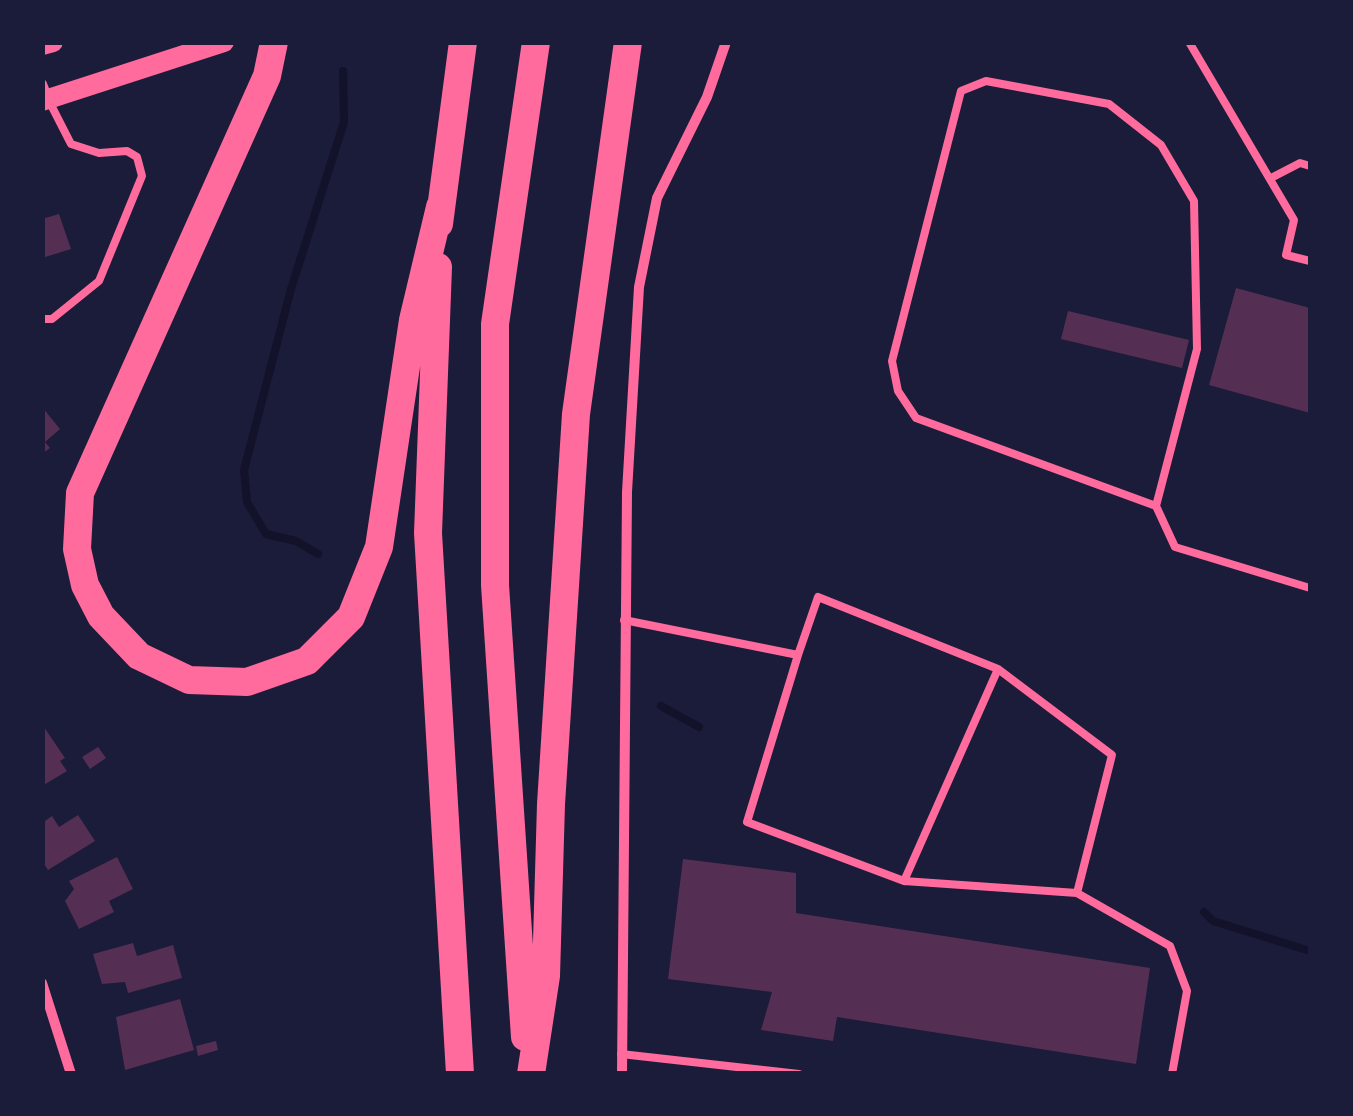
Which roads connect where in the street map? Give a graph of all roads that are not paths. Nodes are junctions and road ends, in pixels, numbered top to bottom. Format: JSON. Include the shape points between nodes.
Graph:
{"nodes":[{"id":1,"x":53,"y":42,"type":"edge"},
{"id":2,"x":224,"y":42,"type":"edge"},
{"id":3,"x":274,"y":42,"type":"edge"},
{"id":4,"x":463,"y":42,"type":"edge"},
{"id":5,"x":536,"y":42,"type":"edge"},
{"id":6,"x":628,"y":42,"type":"edge"},
{"id":7,"x":726,"y":42,"type":"edge"},
{"id":8,"x":1189,"y":42,"type":"edge"},
{"id":9,"x":42,"y":45,"type":"edge"},
{"id":10,"x":44,"y":94,"type":"edge"},
{"id":11,"x":1310,"y":166,"type":"edge"},
{"id":12,"x":1271,"y":178,"type":"junction"},
{"id":13,"x":440,"y":207,"type":"junction"},
{"id":14,"x":1310,"y":261,"type":"edge"},
{"id":15,"x":42,"y":319,"type":"edge"},
{"id":16,"x":1156,"y":506,"type":"junction"},
{"id":17,"x":1310,"y":588,"type":"edge"},
{"id":18,"x":624,"y":620,"type":"junction"},
{"id":19,"x":798,"y":655,"type":"junction"},
{"id":20,"x":998,"y":669,"type":"junction"},
{"id":21,"x":904,"y":881,"type":"junction"},
{"id":22,"x":1077,"y":893,"type":"junction"},
{"id":23,"x":42,"y":983,"type":"edge"},
{"id":24,"x":621,"y":1054,"type":"junction"},
{"id":25,"x":72,"y":1074,"type":"edge"},
{"id":26,"x":460,"y":1074,"type":"edge"},
{"id":27,"x":529,"y":1074,"type":"edge"},
{"id":28,"x":622,"y":1074,"type":"edge"},
{"id":29,"x":799,"y":1074,"type":"edge"},
{"id":30,"x":1172,"y":1074,"type":"edge"}],
"edges":[{"from":1,"to":9,"type":"main road"},
{"from":2,"to":10,"type":"main road"},
{"from":3,"to":13,"type":"highway","via":[[267,76],[80,493],[76,532],[85,586],[139,656],[189,680],[247,682],[307,661],[351,616],[379,547],[413,320]]},
{"from":4,"to":13,"type":"highway"},
{"from":5,"to":27,"type":"highway","via":[[495,324],[495,584]]},
{"from":6,"to":27,"type":"highway","via":[[576,414],[546,976]]},
{"from":7,"to":18,"type":"street","via":[[657,198],[639,287]]},
{"from":8,"to":12,"type":"lane"},
{"from":10,"to":15,"type":"lane","via":[[71,144],[100,153],[127,151],[137,156],[142,176],[99,281]]},
{"from":11,"to":12,"type":"lane","via":[[1300,163]]},
{"from":12,"to":14,"type":"lane","via":[[1294,220],[1286,254]]},
{"from":13,"to":26,"type":"highway","via":[[428,533]]},
{"from":16,"to":16,"type":"lane","via":[[1197,348],[1194,201],[1161,145],[1109,104],[986,80],[961,91],[892,361],[898,390],[916,418]]},
{"from":16,"to":17,"type":"lane","via":[[1176,547]]},
{"from":18,"to":19,"type":"lane"},
{"from":18,"to":24,"type":"street"},
{"from":19,"to":20,"type":"lane","via":[[818,597]]},
{"from":19,"to":21,"type":"lane","via":[[747,822]]},
{"from":20,"to":21,"type":"lane"},
{"from":20,"to":22,"type":"lane","via":[[1112,755]]},
{"from":21,"to":22,"type":"lane"},
{"from":22,"to":30,"type":"lane","via":[[1170,946],[1187,991]]},
{"from":23,"to":25,"type":"street"},
{"from":24,"to":28,"type":"street"},
{"from":24,"to":29,"type":"lane"}]}
